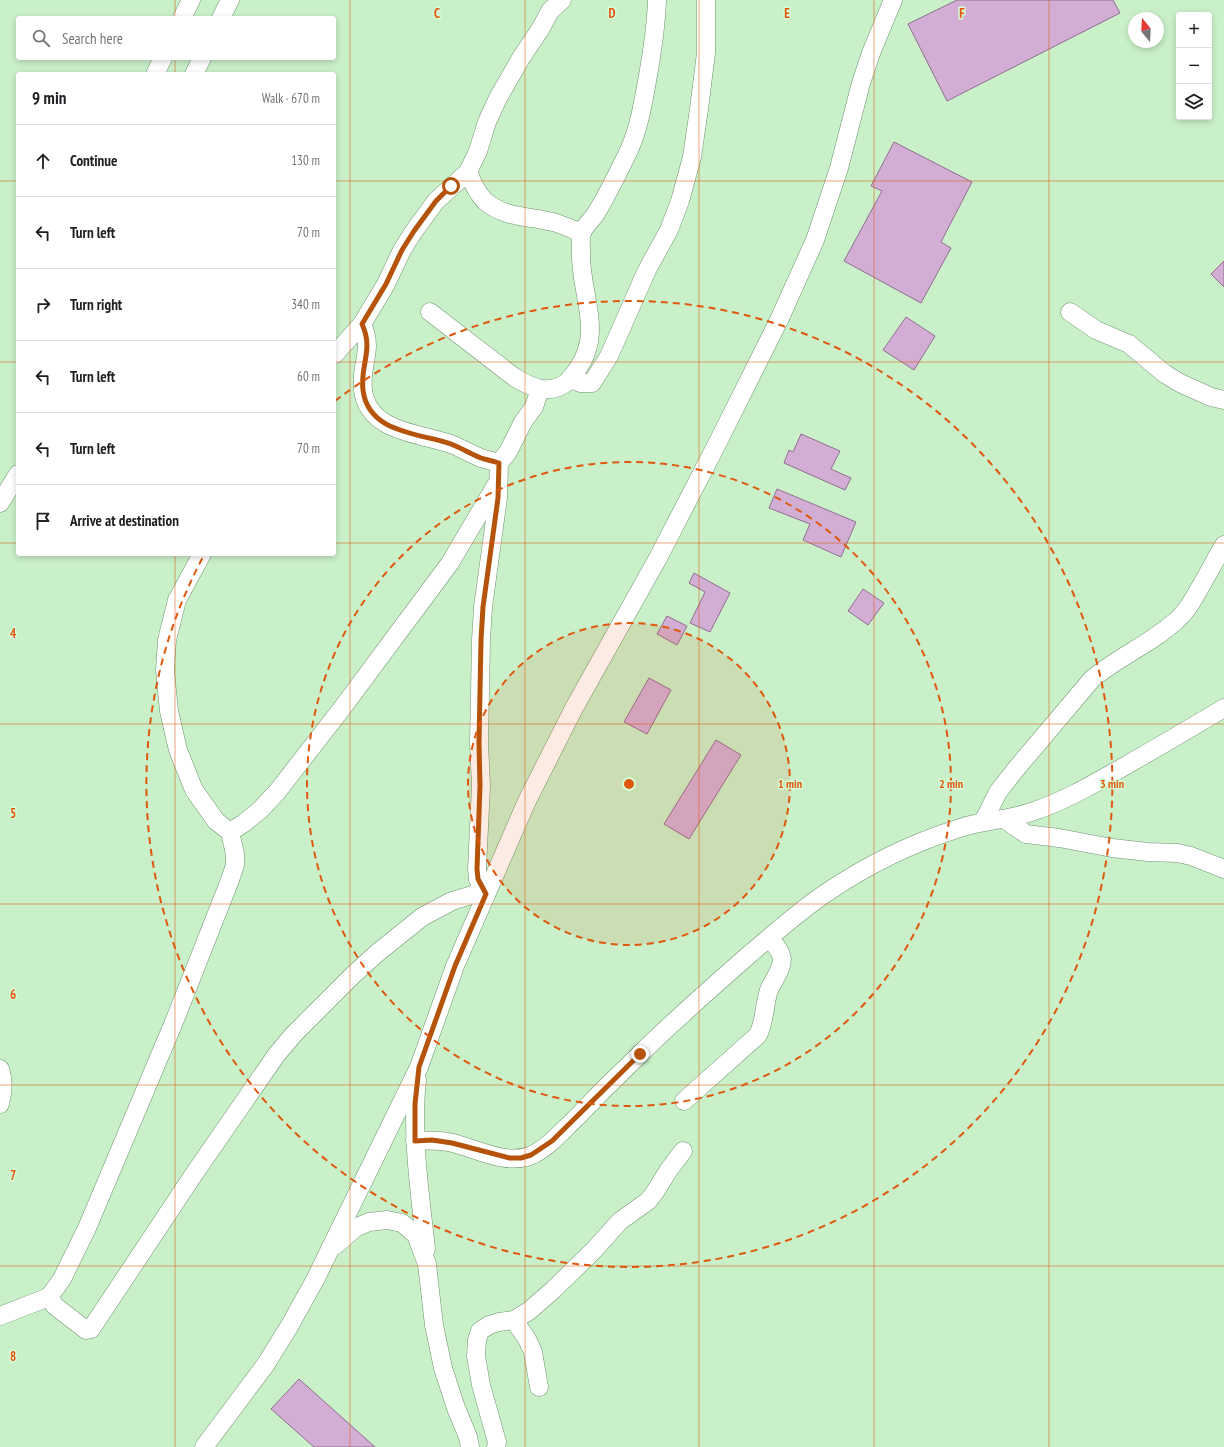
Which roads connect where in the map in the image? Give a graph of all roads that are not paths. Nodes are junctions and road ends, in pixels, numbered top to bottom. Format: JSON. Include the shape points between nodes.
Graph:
{"nodes":[{"id":1,"x":191,"y":0,"type":"edge"},
{"id":2,"x":230,"y":0,"type":"edge"},
{"id":3,"x":562,"y":0,"type":"edge"},
{"id":4,"x":657,"y":0,"type":"edge"},
{"id":5,"x":706,"y":0,"type":"edge"},
{"id":6,"x":893,"y":0,"type":"edge"},
{"id":7,"x":183,"y":16,"type":"edge"},
{"id":8,"x":222,"y":16,"type":"edge"},
{"id":9,"x":162,"y":60,"type":"edge"},
{"id":10,"x":201,"y":60,"type":"edge"},
{"id":11,"x":156,"y":72,"type":"edge"},
{"id":12,"x":195,"y":72,"type":"edge"},
{"id":13,"x":468,"y":172,"type":"junction"},
{"id":14,"x":582,"y":233,"type":"junction"},
{"id":15,"x":430,"y":312,"type":"dead end"},
{"id":16,"x":1070,"y":312,"type":"dead end"},
{"id":17,"x":362,"y":324,"type":"junction"},
{"id":18,"x":336,"y":354,"type":"edge"},
{"id":19,"x":570,"y":379,"type":"junction"},
{"id":20,"x":540,"y":389,"type":"junction"},
{"id":21,"x":1224,"y":400,"type":"edge"},
{"id":22,"x":499,"y":463,"type":"junction"},
{"id":23,"x":16,"y":477,"type":"edge"},
{"id":24,"x":498,"y":481,"type":"junction"},
{"id":25,"x":0,"y":503,"type":"edge"},
{"id":26,"x":1224,"y":545,"type":"edge"},
{"id":27,"x":201,"y":556,"type":"edge"},
{"id":28,"x":1224,"y":708,"type":"edge"},
{"id":29,"x":1004,"y":819,"type":"junction"},
{"id":30,"x":983,"y":822,"type":"junction"},
{"id":31,"x":230,"y":832,"type":"junction"},
{"id":32,"x":1224,"y":869,"type":"edge"},
{"id":33,"x":486,"y":894,"type":"junction"},
{"id":34,"x":769,"y":938,"type":"junction"},
{"id":35,"x":419,"y":1067,"type":"junction"},
{"id":36,"x":0,"y":1069,"type":"edge"},
{"id":37,"x":684,"y":1101,"type":"dead end"},
{"id":38,"x":0,"y":1104,"type":"edge"},
{"id":39,"x":415,"y":1141,"type":"junction"},
{"id":40,"x":683,"y":1151,"type":"dead end"},
{"id":41,"x":330,"y":1250,"type":"junction"},
{"id":42,"x":427,"y":1264,"type":"junction"},
{"id":43,"x":49,"y":1298,"type":"junction"},
{"id":44,"x":0,"y":1316,"type":"edge"},
{"id":45,"x":514,"y":1320,"type":"junction"},
{"id":46,"x":539,"y":1387,"type":"dead end"},
{"id":47,"x":204,"y":1447,"type":"edge"},
{"id":48,"x":470,"y":1447,"type":"edge"},
{"id":49,"x":496,"y":1447,"type":"edge"}],
"edges":[{"from":1,"to":7,"type":"street"},
{"from":2,"to":8,"type":"street"},
{"from":3,"to":13,"type":"street","via":[[550,11],[498,98]]},
{"from":4,"to":14,"type":"street","via":[[653,45],[640,121],[598,211]]},
{"from":5,"to":19,"type":"street","via":[[706,53],[699,109],[692,157],[680,201],[669,230],[647,270],[605,363],[592,383]]},
{"from":6,"to":33,"type":"street","via":[[870,53],[840,168],[815,240],[720,440],[574,708],[527,801]]},
{"from":9,"to":11,"type":"street"},
{"from":10,"to":12,"type":"street"},
{"from":13,"to":14,"type":"street","via":[[485,201],[495,207],[510,214],[567,226]]},
{"from":13,"to":17,"type":"street","via":[[436,201],[414,231]]},
{"from":14,"to":19,"type":"street","via":[[581,258],[589,310],[590,344],[582,363]]},
{"from":15,"to":20,"type":"street","via":[[514,377]]},
{"from":16,"to":21,"type":"street","via":[[1096,330],[1129,344],[1180,383]]},
{"from":17,"to":18,"type":"street"},
{"from":17,"to":22,"type":"street","via":[[367,334],[368,345],[363,390],[367,405],[373,414],[406,433],[452,445]]},
{"from":19,"to":20,"type":"street","via":[[554,388]]},
{"from":20,"to":22,"type":"street","via":[[534,406]]},
{"from":22,"to":24,"type":"street"},
{"from":23,"to":25,"type":"street"},
{"from":24,"to":31,"type":"street","via":[[450,563],[343,707],[260,810]]},
{"from":24,"to":33,"type":"street","via":[[481,640],[477,869],[478,879]]},
{"from":26,"to":30,"type":"street","via":[[1180,618],[1137,649],[1106,667],[1092,680],[998,792]]},
{"from":27,"to":31,"type":"street","via":[[177,600],[167,640],[169,711],[178,750],[194,790],[216,821]]},
{"from":28,"to":29,"type":"street","via":[[1083,790],[1032,812]]},
{"from":29,"to":30,"type":"street"},
{"from":29,"to":32,"type":"street","via":[[1026,834],[1119,849],[1177,853]]},
{"from":30,"to":34,"type":"street","via":[[931,838],[893,854],[856,874],[806,908]]},
{"from":31,"to":43,"type":"street","via":[[235,854],[234,865],[220,905],[174,1022],[87,1228],[62,1279]]},
{"from":33,"to":35,"type":"street","via":[[455,966]]},
{"from":33,"to":43,"type":"street","via":[[452,901],[422,917],[376,954],[294,1034],[277,1054],[194,1174],[91,1329],[86,1330],[55,1306]]},
{"from":34,"to":37,"type":"street","via":[[782,958],[781,967],[769,991],[758,1035]]},
{"from":34,"to":39,"type":"street","via":[[702,995],[542,1149],[521,1158],[510,1158],[452,1143]]},
{"from":35,"to":39,"type":"street"},
{"from":35,"to":41,"type":"street"},
{"from":36,"to":38,"type":"street","via":[[3,1091]]},
{"from":39,"to":42,"type":"street"},
{"from":40,"to":45,"type":"street","via":[[648,1201],[620,1221],[553,1290]]},
{"from":41,"to":42,"type":"street","via":[[355,1228],[369,1222],[387,1220],[402,1223],[416,1235]]},
{"from":41,"to":47,"type":"street","via":[[266,1364]]},
{"from":42,"to":48,"type":"street","via":[[434,1325],[443,1368]]},
{"from":43,"to":44,"type":"street"},
{"from":45,"to":46,"type":"street","via":[[533,1352]]},
{"from":45,"to":49,"type":"street","via":[[489,1325],[480,1331],[477,1340],[476,1356],[481,1385],[497,1442]]}]}
